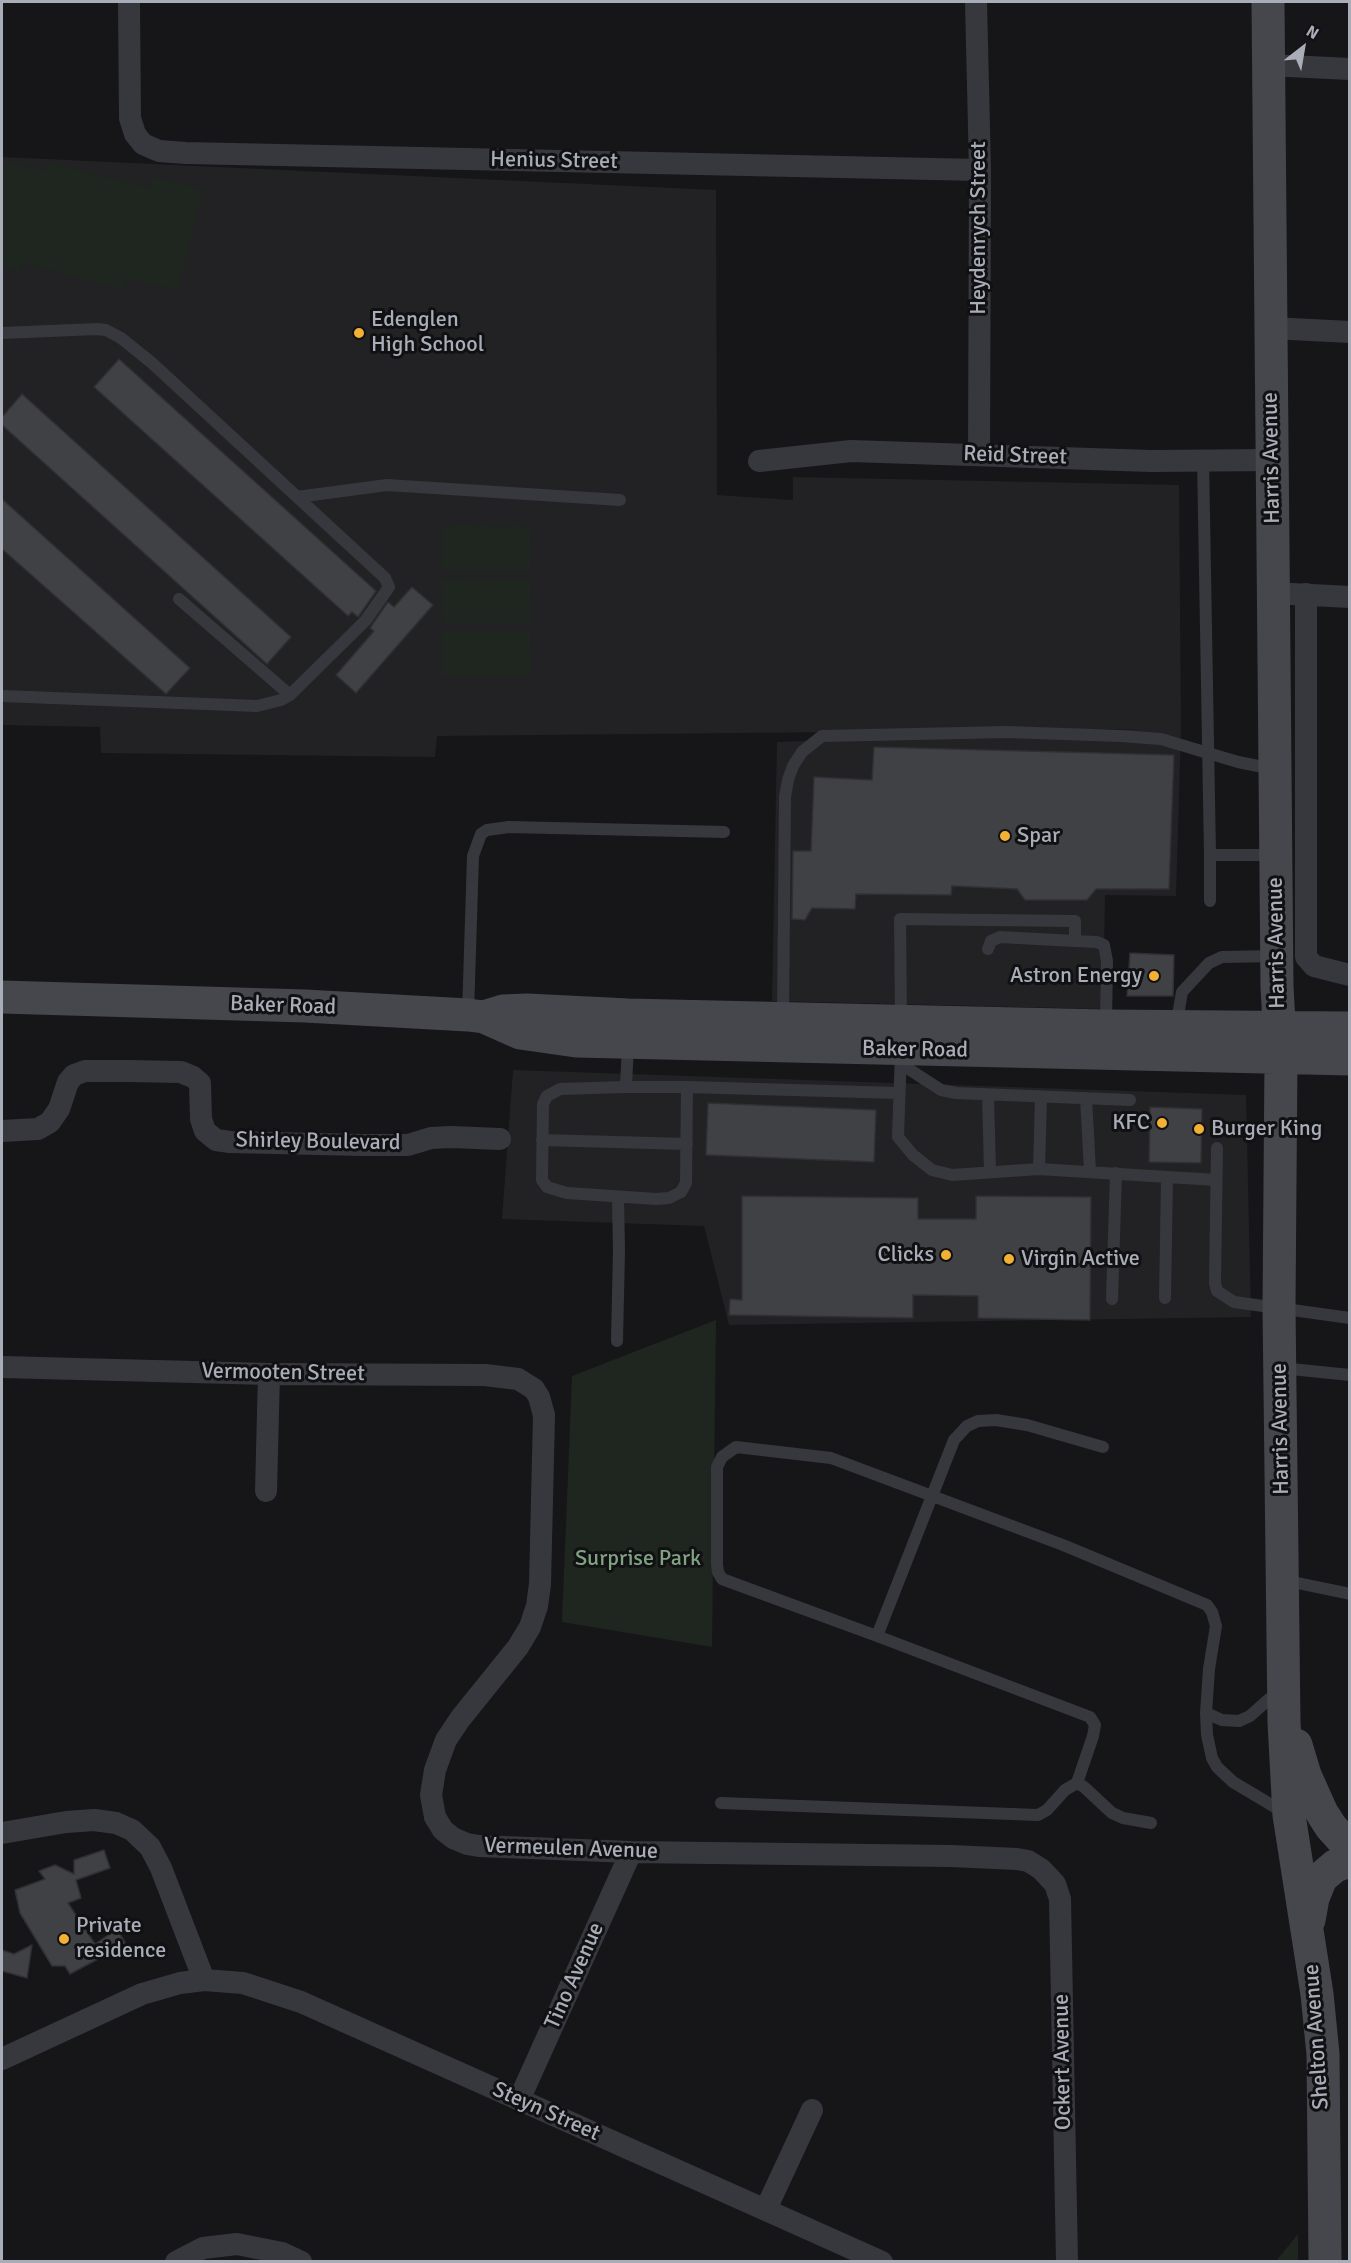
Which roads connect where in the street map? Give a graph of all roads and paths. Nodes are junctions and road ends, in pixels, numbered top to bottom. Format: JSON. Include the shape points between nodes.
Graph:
{"nodes":[{"id":1,"x":129,"y":2,"type":"edge"},
{"id":2,"x":976,"y":2,"type":"edge"},
{"id":3,"x":1268,"y":2,"type":"edge"},
{"id":4,"x":1268,"y":65,"type":"junction"},
{"id":5,"x":1350,"y":69,"type":"edge"},
{"id":6,"x":980,"y":170,"type":"junction"},
{"id":7,"x":1271,"y":328,"type":"junction"},
{"id":8,"x":1350,"y":332,"type":"edge"},
{"id":9,"x":2,"y":333,"type":"edge"},
{"id":10,"x":979,"y":455,"type":"junction"},
{"id":11,"x":1203,"y":459,"type":"junction"},
{"id":12,"x":759,"y":460,"type":"dead end"},
{"id":13,"x":1272,"y":460,"type":"junction"},
{"id":14,"x":297,"y":497,"type":"junction"},
{"id":15,"x":620,"y":500,"type":"dead end"},
{"id":16,"x":1273,"y":594,"type":"junction"},
{"id":17,"x":1306,"y":594,"type":"junction"},
{"id":18,"x":1350,"y":597,"type":"edge"},
{"id":19,"x":179,"y":599,"type":"dead end"},
{"id":20,"x":290,"y":695,"type":"junction"},
{"id":21,"x":2,"y":696,"type":"edge"},
{"id":22,"x":1209,"y":754,"type":"junction"},
{"id":23,"x":1275,"y":769,"type":"junction"},
{"id":24,"x":724,"y":832,"type":"dead end"},
{"id":25,"x":1210,"y":855,"type":"junction"},
{"id":26,"x":1276,"y":855,"type":"junction"},
{"id":27,"x":1210,"y":901,"type":"dead end"},
{"id":28,"x":1075,"y":941,"type":"junction"},
{"id":29,"x":988,"y":949,"type":"dead end"},
{"id":30,"x":1277,"y":956,"type":"junction"},
{"id":31,"x":1350,"y":975,"type":"edge"},
{"id":32,"x":2,"y":997,"type":"edge"},
{"id":33,"x":82,"y":1001,"type":"junction"},
{"id":34,"x":2,"y":1013,"type":"edge"},
{"id":35,"x":476,"y":1016,"type":"junction"},
{"id":36,"x":783,"y":1019,"type":"junction"},
{"id":37,"x":1106,"y":1026,"type":"junction"},
{"id":38,"x":1176,"y":1028,"type":"junction"},
{"id":39,"x":1350,"y":1028,"type":"edge"},
{"id":40,"x":628,"y":1029,"type":"junction"},
{"id":41,"x":901,"y":1041,"type":"junction"},
{"id":42,"x":1280,"y":1043,"type":"junction"},
{"id":43,"x":1350,"y":1059,"type":"edge"},
{"id":44,"x":626,"y":1087,"type":"junction"},
{"id":45,"x":687,"y":1087,"type":"junction"},
{"id":46,"x":900,"y":1093,"type":"junction"},
{"id":47,"x":988,"y":1095,"type":"junction"},
{"id":48,"x":1041,"y":1097,"type":"junction"},
{"id":49,"x":1086,"y":1098,"type":"junction"},
{"id":50,"x":1130,"y":1100,"type":"dead end"},
{"id":51,"x":2,"y":1131,"type":"edge"},
{"id":52,"x":500,"y":1139,"type":"dead end"},
{"id":53,"x":543,"y":1140,"type":"junction"},
{"id":54,"x":687,"y":1144,"type":"junction"},
{"id":55,"x":1217,"y":1148,"type":"dead end"},
{"id":56,"x":1039,"y":1169,"type":"junction"},
{"id":57,"x":990,"y":1171,"type":"junction"},
{"id":58,"x":1090,"y":1171,"type":"junction"},
{"id":59,"x":1116,"y":1173,"type":"junction"},
{"id":60,"x":1167,"y":1178,"type":"junction"},
{"id":61,"x":1215,"y":1180,"type":"junction"},
{"id":62,"x":618,"y":1198,"type":"junction"},
{"id":63,"x":1165,"y":1298,"type":"dead end"},
{"id":64,"x":1112,"y":1299,"type":"dead end"},
{"id":65,"x":1279,"y":1307,"type":"junction"},
{"id":66,"x":1350,"y":1318,"type":"edge"},
{"id":67,"x":617,"y":1341,"type":"dead end"},
{"id":68,"x":2,"y":1367,"type":"edge"},
{"id":69,"x":1280,"y":1368,"type":"junction"},
{"id":70,"x":269,"y":1374,"type":"junction"},
{"id":71,"x":1350,"y":1375,"type":"edge"},
{"id":72,"x":544,"y":1415,"type":"joint"},
{"id":73,"x":1103,"y":1447,"type":"dead end"},
{"id":74,"x":266,"y":1491,"type":"dead end"},
{"id":75,"x":932,"y":1495,"type":"junction"},
{"id":76,"x":1282,"y":1580,"type":"junction"},
{"id":77,"x":1350,"y":1594,"type":"edge"},
{"id":78,"x":878,"y":1635,"type":"junction"},
{"id":79,"x":1284,"y":1708,"type":"junction"},
{"id":80,"x":1206,"y":1713,"type":"junction"},
{"id":81,"x":1077,"y":1783,"type":"junction"},
{"id":82,"x":721,"y":1803,"type":"dead end"},
{"id":83,"x":1289,"y":1815,"type":"junction"},
{"id":84,"x":1151,"y":1823,"type":"dead end"},
{"id":85,"x":2,"y":1833,"type":"edge"},
{"id":86,"x":1350,"y":1849,"type":"edge"},
{"id":87,"x":631,"y":1852,"type":"junction"},
{"id":88,"x":1350,"y":1861,"type":"edge"},
{"id":89,"x":1041,"y":1869,"type":"joint"},
{"id":90,"x":1308,"y":1931,"type":"junction"},
{"id":91,"x":204,"y":1980,"type":"junction"},
{"id":92,"x":2,"y":2059,"type":"edge"},
{"id":93,"x":519,"y":2100,"type":"junction"},
{"id":94,"x":812,"y":2110,"type":"dead end"},
{"id":95,"x":766,"y":2210,"type":"junction"},
{"id":96,"x":176,"y":2262,"type":"edge"},
{"id":97,"x":301,"y":2262,"type":"edge"},
{"id":98,"x":882,"y":2262,"type":"edge"},
{"id":99,"x":1067,"y":2262,"type":"edge"},
{"id":100,"x":1325,"y":2262,"type":"edge"}],
"edges":[{"from":1,"to":6,"type":"street","name":"Henius Street","via":[[130,118],[143,144],[159,151]]},
{"from":2,"to":6,"type":"street","name":"Heydenrych Street"},
{"from":3,"to":4,"type":"main road","name":"Harris Avenue"},
{"from":4,"to":5,"type":"street"},
{"from":4,"to":7,"type":"main road","name":"Harris Avenue"},
{"from":6,"to":10,"type":"street","name":"Heydenrych Street"},
{"from":7,"to":8,"type":"street"},
{"from":7,"to":13,"type":"main road","name":"Harris Avenue"},
{"from":9,"to":14,"type":"lane","via":[[97,328],[121,338]]},
{"from":10,"to":11,"type":"street","name":"Reid Street"},
{"from":10,"to":12,"type":"street","name":"Reid Street","via":[[851,451]]},
{"from":11,"to":13,"type":"street","name":"Reid Street"},
{"from":11,"to":22,"type":"lane"},
{"from":13,"to":16,"type":"main road","name":"Harris Avenue"},
{"from":14,"to":15,"type":"lane","via":[[387,485]]},
{"from":14,"to":20,"type":"lane","via":[[385,578],[389,587],[366,620]]},
{"from":16,"to":17,"type":"street"},
{"from":16,"to":23,"type":"main road","name":"Harris Avenue"},
{"from":17,"to":18,"type":"street"},
{"from":17,"to":31,"type":"street","via":[[1306,957],[1314,966]]},
{"from":19,"to":20,"type":"lane"},
{"from":20,"to":21,"type":"lane","via":[[257,705]]},
{"from":22,"to":23,"type":"lane"},
{"from":22,"to":25,"type":"lane"},
{"from":22,"to":36,"type":"lane","via":[[1161,739],[1121,736],[1006,732],[822,736],[802,752],[788,780],[785,797]]},
{"from":23,"to":26,"type":"main road","name":"Harris Avenue"},
{"from":24,"to":35,"type":"lane","via":[[509,827],[480,834],[473,856]]},
{"from":25,"to":26,"type":"lane"},
{"from":25,"to":27,"type":"lane"},
{"from":26,"to":30,"type":"main road","name":"Harris Avenue"},
{"from":28,"to":29,"type":"lane","via":[[1000,937],[991,941]]},
{"from":28,"to":37,"type":"lane","via":[[1104,945]]},
{"from":28,"to":41,"type":"lane","via":[[1075,921],[900,919]]},
{"from":30,"to":38,"type":"lane","via":[[1222,957],[1209,963],[1182,992]]},
{"from":30,"to":42,"type":"main road","name":"Harris Avenue"},
{"from":32,"to":33,"type":"main road","name":"Baker Road"},
{"from":33,"to":34,"type":"main road","name":"Baker Road","via":[[44,1014]]},
{"from":33,"to":35,"type":"main road","name":"Baker Road","via":[[305,1006]]},
{"from":35,"to":40,"type":"main road","name":"Baker Road","via":[[527,1010]]},
{"from":36,"to":40,"type":"main road","name":"Baker Road"},
{"from":36,"to":41,"type":"main road","name":"Baker Road"},
{"from":37,"to":38,"type":"main road","name":"Baker Road"},
{"from":37,"to":41,"type":"main road","name":"Baker Road"},
{"from":38,"to":42,"type":"main road","name":"Baker Road"},
{"from":39,"to":42,"type":"main road","name":"Baker Road"},
{"from":40,"to":41,"type":"main road","name":"Baker Road"},
{"from":40,"to":44,"type":"lane"},
{"from":41,"to":42,"type":"main road","name":"Baker Road"},
{"from":41,"to":46,"type":"lane"},
{"from":41,"to":47,"type":"lane","via":[[941,1090]]},
{"from":42,"to":43,"type":"main road","name":"Baker Road"},
{"from":42,"to":65,"type":"main road","name":"Harris Avenue"},
{"from":44,"to":45,"type":"lane"},
{"from":44,"to":53,"type":"lane","via":[[552,1092],[543,1104]]},
{"from":45,"to":46,"type":"lane"},
{"from":45,"to":54,"type":"lane"},
{"from":46,"to":57,"type":"lane","via":[[898,1137],[918,1160],[940,1173],[952,1175]]},
{"from":47,"to":48,"type":"lane"},
{"from":47,"to":57,"type":"lane"},
{"from":48,"to":49,"type":"lane"},
{"from":48,"to":56,"type":"lane"},
{"from":49,"to":50,"type":"lane"},
{"from":49,"to":58,"type":"lane"},
{"from":51,"to":52,"type":"street","name":"Shirley Boulevard","via":[[38,1130],[50,1122],[75,1075],[85,1071],[128,1071],[181,1072],[193,1077],[200,1083],[205,1131],[216,1140],[408,1145],[431,1138]]},
{"from":53,"to":54,"type":"lane"},
{"from":53,"to":62,"type":"lane","via":[[542,1180],[547,1188]]},
{"from":54,"to":62,"type":"lane","via":[[686,1186],[681,1192],[663,1199]]},
{"from":55,"to":61,"type":"lane"},
{"from":56,"to":57,"type":"lane"},
{"from":56,"to":58,"type":"lane"},
{"from":58,"to":59,"type":"lane"},
{"from":59,"to":60,"type":"lane"},
{"from":59,"to":64,"type":"lane"},
{"from":60,"to":61,"type":"lane"},
{"from":60,"to":63,"type":"lane"},
{"from":61,"to":65,"type":"lane","via":[[1217,1291],[1234,1302]]},
{"from":62,"to":67,"type":"lane"},
{"from":65,"to":66,"type":"lane"},
{"from":65,"to":69,"type":"main road","name":"Harris Avenue"},
{"from":68,"to":70,"type":"street","name":"Vermooten Street"},
{"from":69,"to":71,"type":"lane"},
{"from":69,"to":76,"type":"main road","name":"Harris Avenue"},
{"from":70,"to":72,"type":"street","name":"Vermooten Street","via":[[512,1377],[534,1389]]},
{"from":70,"to":74,"type":"street"},
{"from":72,"to":87,"type":"street","name":"Vermeulen Avenue","via":[[537,1606],[518,1647],[446,1740],[435,1770],[432,1806],[443,1830],[467,1844]]},
{"from":73,"to":75,"type":"lane","via":[[1027,1425],[978,1420],[954,1440]]},
{"from":75,"to":78,"type":"lane"},
{"from":75,"to":78,"type":"lane","via":[[831,1458],[736,1447],[718,1462],[717,1570],[722,1579]]},
{"from":75,"to":80,"type":"lane","via":[[1207,1605],[1216,1626]]},
{"from":76,"to":77,"type":"lane"},
{"from":76,"to":79,"type":"main road","name":"Harris Avenue"},
{"from":78,"to":81,"type":"lane","via":[[1090,1717],[1095,1725],[1093,1736]]},
{"from":79,"to":80,"type":"lane","via":[[1269,1699],[1239,1721],[1222,1720]]},
{"from":79,"to":83,"type":"main road","name":"Harris Avenue"},
{"from":79,"to":86,"type":"main road","via":[[1305,1775],[1322,1813]]},
{"from":80,"to":83,"type":"lane","via":[[1209,1748],[1217,1767],[1233,1782]]},
{"from":81,"to":82,"type":"lane","via":[[1038,1815]]},
{"from":81,"to":84,"type":"lane","via":[[1112,1813]]},
{"from":83,"to":86,"type":"main road"},
{"from":83,"to":90,"type":"main road","name":"Shelton Avenue"},
{"from":85,"to":91,"type":"street","via":[[94,1820],[132,1830],[150,1847]]},
{"from":87,"to":89,"type":"street","name":"Vermeulen Avenue","via":[[951,1856],[1017,1859]]},
{"from":87,"to":93,"type":"street","name":"Tino Avenue"},
{"from":88,"to":90,"type":"main road","via":[[1335,1866],[1321,1878],[1312,1898]]},
{"from":89,"to":99,"type":"street","name":"Ockert Avenue","via":[[1055,1884],[1060,1899]]},
{"from":90,"to":100,"type":"main road","name":"Shelton Avenue","via":[[1323,2054]]},
{"from":91,"to":92,"type":"street","name":"Steyn Street","via":[[142,1994]]},
{"from":91,"to":93,"type":"street","name":"Steyn Street","via":[[243,1983],[301,2002]]},
{"from":93,"to":95,"type":"street","name":"Steyn Street"},
{"from":94,"to":95,"type":"street"},
{"from":95,"to":98,"type":"street","name":"Steyn Street"},
{"from":96,"to":97,"type":"street","via":[[203,2248],[237,2244],[282,2253]]}]}
